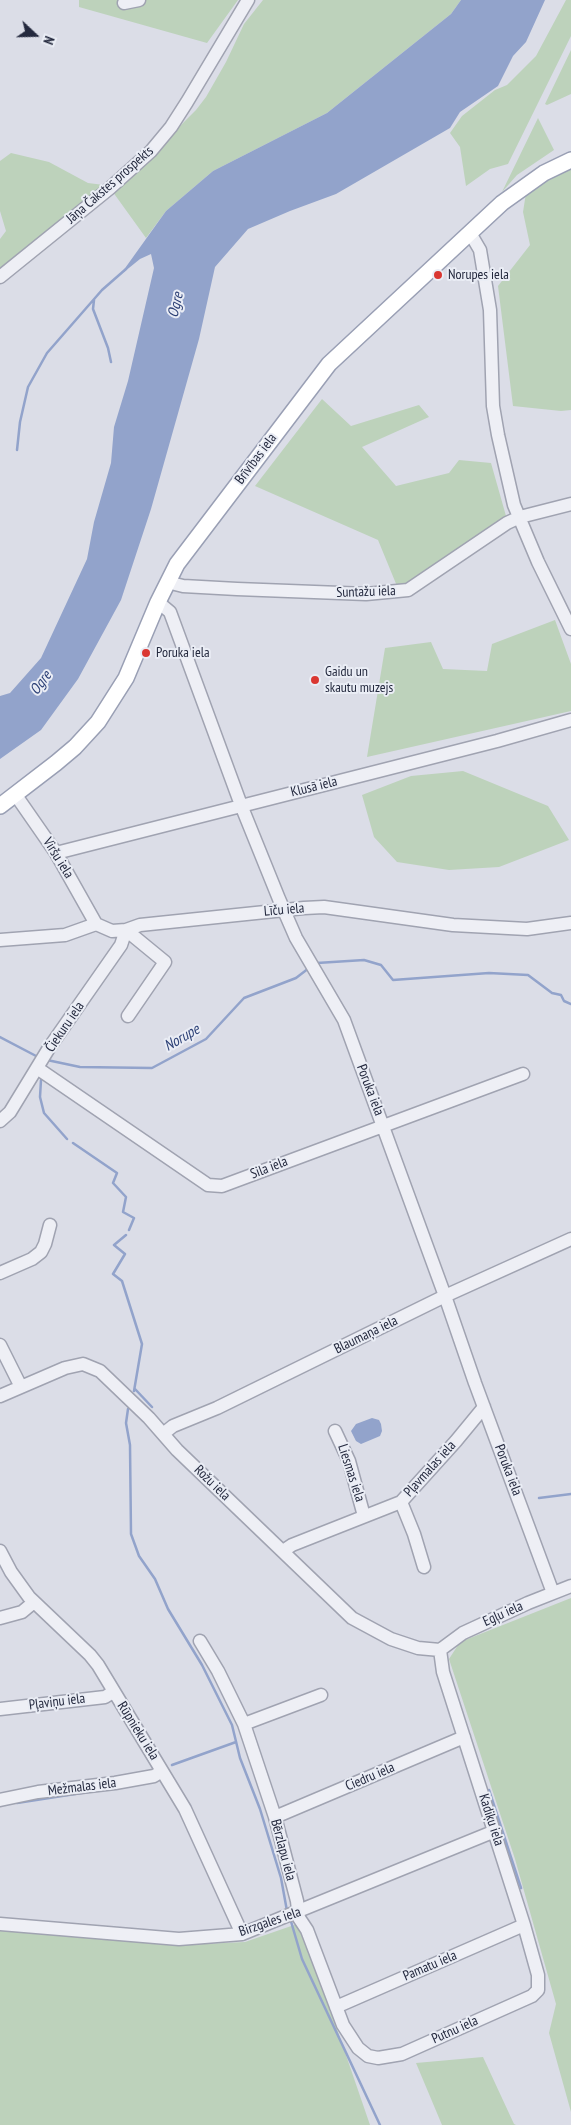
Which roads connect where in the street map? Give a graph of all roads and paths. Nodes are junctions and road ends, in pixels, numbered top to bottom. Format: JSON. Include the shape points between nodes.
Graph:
{"nodes":[{"id":1,"x":139,"y":0,"type":"edge"},
{"id":2,"x":248,"y":0,"type":"edge"},
{"id":3,"x":124,"y":3,"type":"dead end"},
{"id":4,"x":571,"y":160,"type":"edge"},
{"id":5,"x":470,"y":233,"type":"junction"},
{"id":6,"x":0,"y":278,"type":"edge"},
{"id":7,"x":571,"y":504,"type":"edge"},
{"id":8,"x":520,"y":518,"type":"junction"},
{"id":9,"x":169,"y":579,"type":"junction"},
{"id":10,"x":158,"y":602,"type":"junction"},
{"id":11,"x":571,"y":629,"type":"edge"},
{"id":12,"x":571,"y":720,"type":"edge"},
{"id":13,"x":15,"y":794,"type":"junction"},
{"id":14,"x":241,"y":805,"type":"junction"},
{"id":15,"x":0,"y":806,"type":"edge"},
{"id":16,"x":56,"y":852,"type":"junction"},
{"id":17,"x":283,"y":909,"type":"junction"},
{"id":18,"x":571,"y":923,"type":"edge"},
{"id":19,"x":96,"y":924,"type":"junction"},
{"id":20,"x":126,"y":930,"type":"junction"},
{"id":21,"x":0,"y":940,"type":"edge"},
{"id":22,"x":128,"y":1016,"type":"dead end"},
{"id":23,"x":37,"y":1068,"type":"junction"},
{"id":24,"x":523,"y":1074,"type":"dead end"},
{"id":25,"x":0,"y":1122,"type":"edge"},
{"id":26,"x":383,"y":1125,"type":"junction"},
{"id":27,"x":50,"y":1225,"type":"dead end"},
{"id":28,"x":571,"y":1239,"type":"edge"},
{"id":29,"x":0,"y":1273,"type":"edge"},
{"id":30,"x":445,"y":1296,"type":"junction"},
{"id":31,"x":0,"y":1345,"type":"edge"},
{"id":32,"x":21,"y":1387,"type":"junction"},
{"id":33,"x":0,"y":1396,"type":"edge"},
{"id":34,"x":484,"y":1407,"type":"junction"},
{"id":35,"x":335,"y":1431,"type":"dead end"},
{"id":36,"x":163,"y":1434,"type":"junction"},
{"id":37,"x":401,"y":1502,"type":"junction"},
{"id":38,"x":364,"y":1516,"type":"junction"},
{"id":39,"x":0,"y":1551,"type":"edge"},
{"id":40,"x":283,"y":1551,"type":"junction"},
{"id":41,"x":424,"y":1567,"type":"dead end"},
{"id":42,"x":571,"y":1586,"type":"edge"},
{"id":43,"x":554,"y":1593,"type":"junction"},
{"id":44,"x":34,"y":1602,"type":"junction"},
{"id":45,"x":0,"y":1618,"type":"edge"},
{"id":46,"x":200,"y":1641,"type":"dead end"},
{"id":47,"x":440,"y":1650,"type":"junction"},
{"id":48,"x":113,"y":1692,"type":"junction"},
{"id":49,"x":321,"y":1695,"type":"dead end"},
{"id":50,"x":0,"y":1709,"type":"edge"},
{"id":51,"x":244,"y":1724,"type":"junction"},
{"id":52,"x":464,"y":1737,"type":"junction"},
{"id":53,"x":162,"y":1772,"type":"junction"},
{"id":54,"x":0,"y":1800,"type":"edge"},
{"id":55,"x":275,"y":1817,"type":"junction"},
{"id":56,"x":495,"y":1831,"type":"junction"},
{"id":57,"x":297,"y":1913,"type":"junction"},
{"id":58,"x":0,"y":1924,"type":"edge"},
{"id":59,"x":524,"y":1925,"type":"junction"},
{"id":60,"x":242,"y":1934,"type":"junction"},
{"id":61,"x":538,"y":1990,"type":"joint"},
{"id":62,"x":336,"y":2007,"type":"junction"},
{"id":63,"x":368,"y":2056,"type":"joint"}],
"edges":[{"from":1,"to":3,"type":"street"},
{"from":2,"to":6,"type":"street","name":"Jāņa Čakstes prospekts","via":[[187,102],[151,150]]},
{"from":4,"to":5,"type":"main road","name":"Brīvības iela","via":[[518,190]]},
{"from":5,"to":8,"type":"street","via":[[480,250],[490,310],[493,406],[512,496]]},
{"from":5,"to":9,"type":"main road","name":"Brīvības iela","via":[[329,364],[177,564]]},
{"from":7,"to":8,"type":"street","name":"Suntažu iela"},
{"from":8,"to":9,"type":"street","name":"Suntažu iela","via":[[498,528],[408,590],[366,594],[237,589],[182,586]]},
{"from":8,"to":11,"type":"street"},
{"from":9,"to":10,"type":"main road","name":"Brīvības iela"},
{"from":10,"to":13,"type":"main road","name":"Brīvības iela","via":[[126,678],[98,722],[75,747]]},
{"from":10,"to":14,"type":"street","name":"Poruka iela","via":[[170,612]]},
{"from":12,"to":14,"type":"street","name":"Klusā iela"},
{"from":13,"to":15,"type":"main road","name":"Brīvības iela"},
{"from":13,"to":16,"type":"street","name":"Viršu iela"},
{"from":14,"to":16,"type":"street","name":"Klusā iela"},
{"from":14,"to":17,"type":"street","name":"Poruka iela"},
{"from":16,"to":19,"type":"street","name":"Viršu iela"},
{"from":17,"to":18,"type":"street","name":"Līču iela","via":[[324,907],[453,924],[527,928]]},
{"from":17,"to":20,"type":"street","name":"Līču iela","via":[[140,925]]},
{"from":17,"to":26,"type":"street","name":"Poruka iela","via":[[296,938],[344,1020]]},
{"from":19,"to":20,"type":"street","name":"Līču iela","via":[[112,931]]},
{"from":19,"to":21,"type":"street","via":[[65,935]]},
{"from":20,"to":22,"type":"street","via":[[165,962]]},
{"from":20,"to":23,"type":"street","name":"Čiekuru iela","via":[[120,945]]},
{"from":23,"to":25,"type":"street","name":"Čiekuru iela","via":[[10,1112]]},
{"from":23,"to":26,"type":"street","name":"Sila iela","via":[[208,1185],[222,1186]]},
{"from":24,"to":26,"type":"street","name":"Sila iela"},
{"from":26,"to":30,"type":"street","name":"Poruka iela"},
{"from":27,"to":29,"type":"street","via":[[41,1252]]},
{"from":28,"to":30,"type":"street","name":"Blaumaņa iela"},
{"from":30,"to":34,"type":"street","name":"Poruka iela"},
{"from":30,"to":36,"type":"street","name":"Blaumaņa iela","via":[[217,1408],[173,1426]]},
{"from":31,"to":32,"type":"street"},
{"from":32,"to":33,"type":"street","name":"Rožu iela"},
{"from":32,"to":36,"type":"street","name":"Rožu iela","via":[[65,1368],[82,1364],[92,1367],[106,1376]]},
{"from":34,"to":37,"type":"street","name":"Pļavmalas iela"},
{"from":34,"to":43,"type":"street","name":"Poruka iela"},
{"from":35,"to":38,"type":"street","name":"Liesmas iela","via":[[349,1461]]},
{"from":36,"to":40,"type":"street","name":"Rožu iela"},
{"from":37,"to":38,"type":"street","name":"Pļavmalas iela"},
{"from":37,"to":41,"type":"street"},
{"from":38,"to":40,"type":"street","name":"Pļavmalas iela"},
{"from":39,"to":44,"type":"street","name":"Rūpnieku iela","via":[[18,1583]]},
{"from":40,"to":47,"type":"street","name":"Rožu iela","via":[[352,1618],[418,1648]]},
{"from":42,"to":43,"type":"street","name":"Egļu iela"},
{"from":43,"to":47,"type":"street","name":"Egļu iela","via":[[463,1633]]},
{"from":44,"to":45,"type":"street","via":[[22,1612]]},
{"from":44,"to":48,"type":"street","name":"Rūpnieku iela","via":[[90,1655]]},
{"from":46,"to":51,"type":"street","name":"Bērzlapu iela"},
{"from":47,"to":52,"type":"street","name":"Kadiķu iela","via":[[443,1672]]},
{"from":48,"to":50,"type":"street","name":"Pļaviņu iela","via":[[105,1697]]},
{"from":48,"to":53,"type":"street","name":"Rūpnieku iela"},
{"from":49,"to":51,"type":"street"},
{"from":51,"to":55,"type":"street","name":"Bērzlapu iela"},
{"from":52,"to":55,"type":"street","name":"Ciedru iela"},
{"from":52,"to":56,"type":"street","name":"Kadiķu iela"},
{"from":53,"to":54,"type":"street","name":"Mežmalas iela","via":[[115,1783]]},
{"from":53,"to":60,"type":"street","name":"Rūpnieku iela","via":[[185,1809]]},
{"from":55,"to":57,"type":"street","name":"Bērzlapu iela","via":[[297,1901]]},
{"from":56,"to":57,"type":"street","name":"Birzgales iela"},
{"from":56,"to":59,"type":"street","name":"Kadiķu iela"},
{"from":57,"to":60,"type":"street","name":"Birzgales iela"},
{"from":57,"to":62,"type":"street","name":"Bērzlapu iela","via":[[307,1930]]},
{"from":58,"to":60,"type":"street","name":"Birzgales iela","via":[[179,1939]]},
{"from":59,"to":61,"type":"street","name":"Kadiķu iela","via":[[538,1975]]},
{"from":59,"to":62,"type":"street","name":"Pamatu iela"},
{"from":61,"to":63,"type":"street","name":"Putnu iela","via":[[532,1996],[402,2054],[378,2058]]},
{"from":62,"to":63,"type":"street","name":"Bērzlapu iela","via":[[353,2042]]}]}
